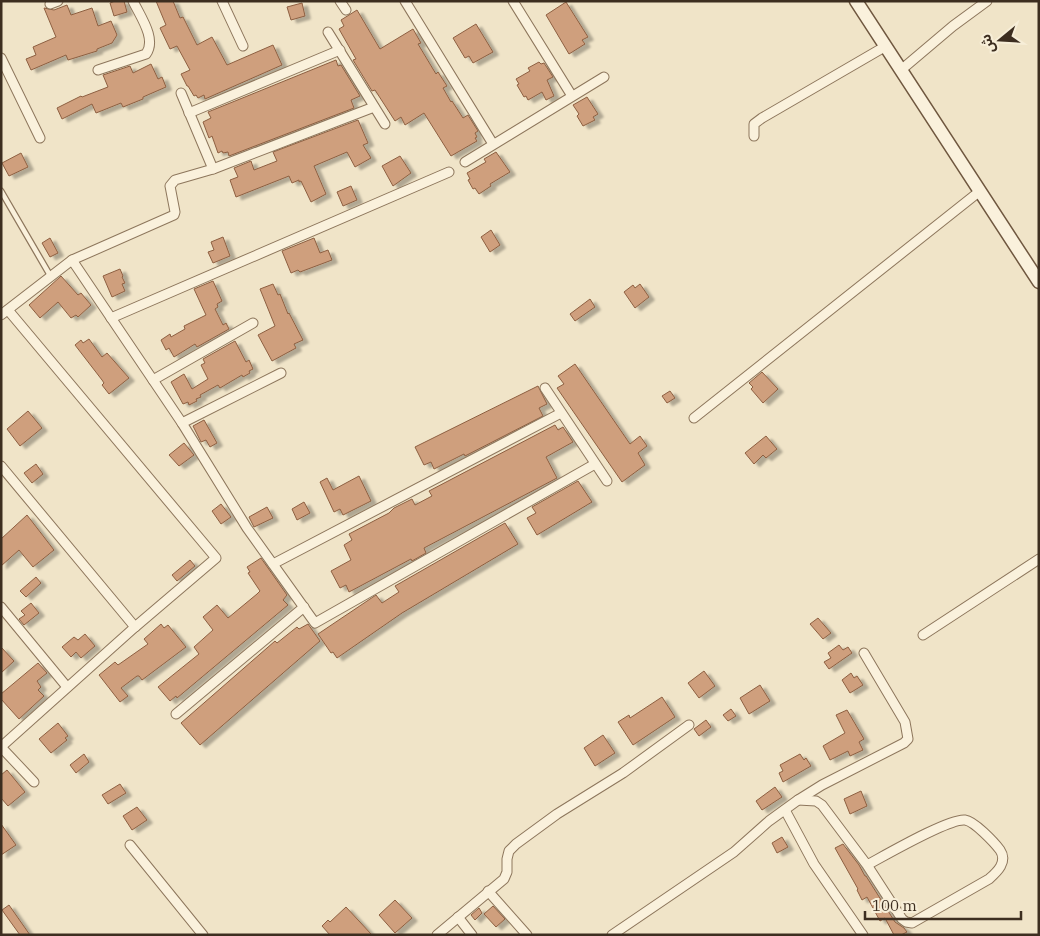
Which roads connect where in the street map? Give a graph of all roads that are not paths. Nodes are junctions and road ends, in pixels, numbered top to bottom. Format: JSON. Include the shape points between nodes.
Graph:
{"nodes":[{"id":1,"x":134,"y":1,"type":"edge"},
{"id":2,"x":222,"y":1,"type":"edge"},
{"id":3,"x":340,"y":1,"type":"edge"},
{"id":4,"x":405,"y":1,"type":"edge"},
{"id":5,"x":514,"y":1,"type":"edge"},
{"id":6,"x":856,"y":1,"type":"edge"},
{"id":7,"x":987,"y":1,"type":"edge"},
{"id":8,"x":346,"y":10,"type":"dead end"},
{"id":9,"x":328,"y":32,"type":"dead end"},
{"id":10,"x":244,"y":46,"type":"dead end"},
{"id":11,"x":886,"y":46,"type":"junction"},
{"id":12,"x":340,"y":50,"type":"junction"},
{"id":13,"x":1,"y":58,"type":"edge"},
{"id":14,"x":98,"y":70,"type":"dead end"},
{"id":15,"x":901,"y":70,"type":"junction"},
{"id":16,"x":604,"y":77,"type":"dead end"},
{"id":17,"x":180,"y":93,"type":"dead end"},
{"id":18,"x":572,"y":96,"type":"junction"},
{"id":19,"x":374,"y":107,"type":"junction"},
{"id":20,"x":189,"y":113,"type":"junction"},
{"id":21,"x":385,"y":124,"type":"dead end"},
{"id":22,"x":754,"y":136,"type":"dead end"},
{"id":23,"x":40,"y":138,"type":"dead end"},
{"id":24,"x":493,"y":144,"type":"junction"},
{"id":25,"x":464,"y":162,"type":"dead end"},
{"id":26,"x":214,"y":169,"type":"junction"},
{"id":27,"x":450,"y":172,"type":"dead end"},
{"id":28,"x":1,"y":191,"type":"edge"},
{"id":29,"x":980,"y":191,"type":"junction"},
{"id":30,"x":72,"y":260,"type":"junction"},
{"id":31,"x":50,"y":277,"type":"junction"},
{"id":32,"x":1039,"y":282,"type":"edge"},
{"id":33,"x":5,"y":313,"type":"edge"},
{"id":34,"x":111,"y":318,"type":"junction"},
{"id":35,"x":253,"y":323,"type":"dead end"},
{"id":36,"x":281,"y":372,"type":"dead end"},
{"id":37,"x":152,"y":380,"type":"junction"},
{"id":38,"x":545,"y":388,"type":"dead end"},
{"id":39,"x":561,"y":413,"type":"junction"},
{"id":40,"x":694,"y":418,"type":"dead end"},
{"id":41,"x":182,"y":423,"type":"junction"},
{"id":42,"x":596,"y":464,"type":"junction"},
{"id":43,"x":1,"y":466,"type":"edge"},
{"id":44,"x":607,"y":481,"type":"dead end"},
{"id":45,"x":1039,"y":559,"type":"edge"},
{"id":46,"x":273,"y":564,"type":"junction"},
{"id":47,"x":1,"y":607,"type":"edge"},
{"id":48,"x":304,"y":607,"type":"junction"},
{"id":49,"x":135,"y":627,"type":"junction"},
{"id":50,"x":923,"y":635,"type":"dead end"},
{"id":51,"x":864,"y":653,"type":"dead end"},
{"id":52,"x":68,"y":687,"type":"junction"},
{"id":53,"x":176,"y":714,"type":"dead end"},
{"id":54,"x":690,"y":725,"type":"dead end"},
{"id":55,"x":1,"y":747,"type":"edge"},
{"id":56,"x":34,"y":782,"type":"dead end"},
{"id":57,"x":798,"y":800,"type":"junction"},
{"id":58,"x":785,"y":810,"type":"junction"},
{"id":59,"x":130,"y":845,"type":"dead end"},
{"id":60,"x":867,"y":865,"type":"junction"},
{"id":61,"x":488,"y":891,"type":"junction"},
{"id":62,"x":458,"y":917,"type":"junction"},
{"id":63,"x":203,"y":935,"type":"edge"},
{"id":64,"x":437,"y":935,"type":"edge"},
{"id":65,"x":472,"y":935,"type":"edge"},
{"id":66,"x":527,"y":935,"type":"edge"},
{"id":67,"x":612,"y":935,"type":"edge"},
{"id":68,"x":863,"y":935,"type":"edge"}],
"edges":[{"from":1,"to":14,"type":"street","via":[[151,40],[151,48],[146,54]]},
{"from":2,"to":10,"type":"street"},
{"from":3,"to":8,"type":"street"},
{"from":4,"to":24,"type":"street"},
{"from":5,"to":18,"type":"street"},
{"from":6,"to":11,"type":"main road"},
{"from":7,"to":15,"type":"street"},
{"from":9,"to":12,"type":"street"},
{"from":11,"to":15,"type":"main road"},
{"from":11,"to":22,"type":"street","via":[[762,118],[754,124]]},
{"from":12,"to":19,"type":"street"},
{"from":12,"to":20,"type":"street"},
{"from":13,"to":23,"type":"street"},
{"from":15,"to":29,"type":"main road"},
{"from":16,"to":18,"type":"street"},
{"from":17,"to":20,"type":"street"},
{"from":18,"to":24,"type":"street"},
{"from":19,"to":21,"type":"street"},
{"from":19,"to":26,"type":"street"},
{"from":20,"to":26,"type":"street"},
{"from":24,"to":25,"type":"street"},
{"from":26,"to":30,"type":"street","via":[[171,183],[175,212],[170,218]]},
{"from":27,"to":34,"type":"street"},
{"from":28,"to":31,"type":"lane"},
{"from":29,"to":32,"type":"main road"},
{"from":29,"to":40,"type":"street"},
{"from":30,"to":31,"type":"street"},
{"from":30,"to":34,"type":"street"},
{"from":31,"to":33,"type":"street"},
{"from":33,"to":49,"type":"street","via":[[216,558]]},
{"from":34,"to":37,"type":"street"},
{"from":35,"to":37,"type":"street"},
{"from":36,"to":41,"type":"street"},
{"from":37,"to":41,"type":"street"},
{"from":38,"to":39,"type":"street"},
{"from":39,"to":42,"type":"street"},
{"from":39,"to":46,"type":"street"},
{"from":41,"to":46,"type":"street"},
{"from":42,"to":44,"type":"street"},
{"from":42,"to":48,"type":"street","via":[[315,623]]},
{"from":43,"to":49,"type":"street"},
{"from":45,"to":50,"type":"street"},
{"from":46,"to":48,"type":"street"},
{"from":47,"to":52,"type":"street"},
{"from":48,"to":53,"type":"street"},
{"from":49,"to":52,"type":"street"},
{"from":51,"to":57,"type":"street","via":[[905,722],[908,739]]},
{"from":52,"to":55,"type":"street"},
{"from":54,"to":61,"type":"street","via":[[516,844],[509,850],[504,879]]},
{"from":55,"to":56,"type":"street"},
{"from":57,"to":58,"type":"street"},
{"from":57,"to":60,"type":"street","via":[[819,803]]},
{"from":58,"to":67,"type":"street","via":[[734,852]]},
{"from":58,"to":68,"type":"street","via":[[814,864]]},
{"from":59,"to":63,"type":"street"},
{"from":60,"to":60,"type":"street","via":[[944,825],[965,820],[972,822],[1001,851],[1003,858],[1002,865],[989,879],[912,923],[902,919]]},
{"from":61,"to":62,"type":"street"},
{"from":61,"to":66,"type":"street"},
{"from":62,"to":64,"type":"street"},
{"from":62,"to":65,"type":"street"}]}
